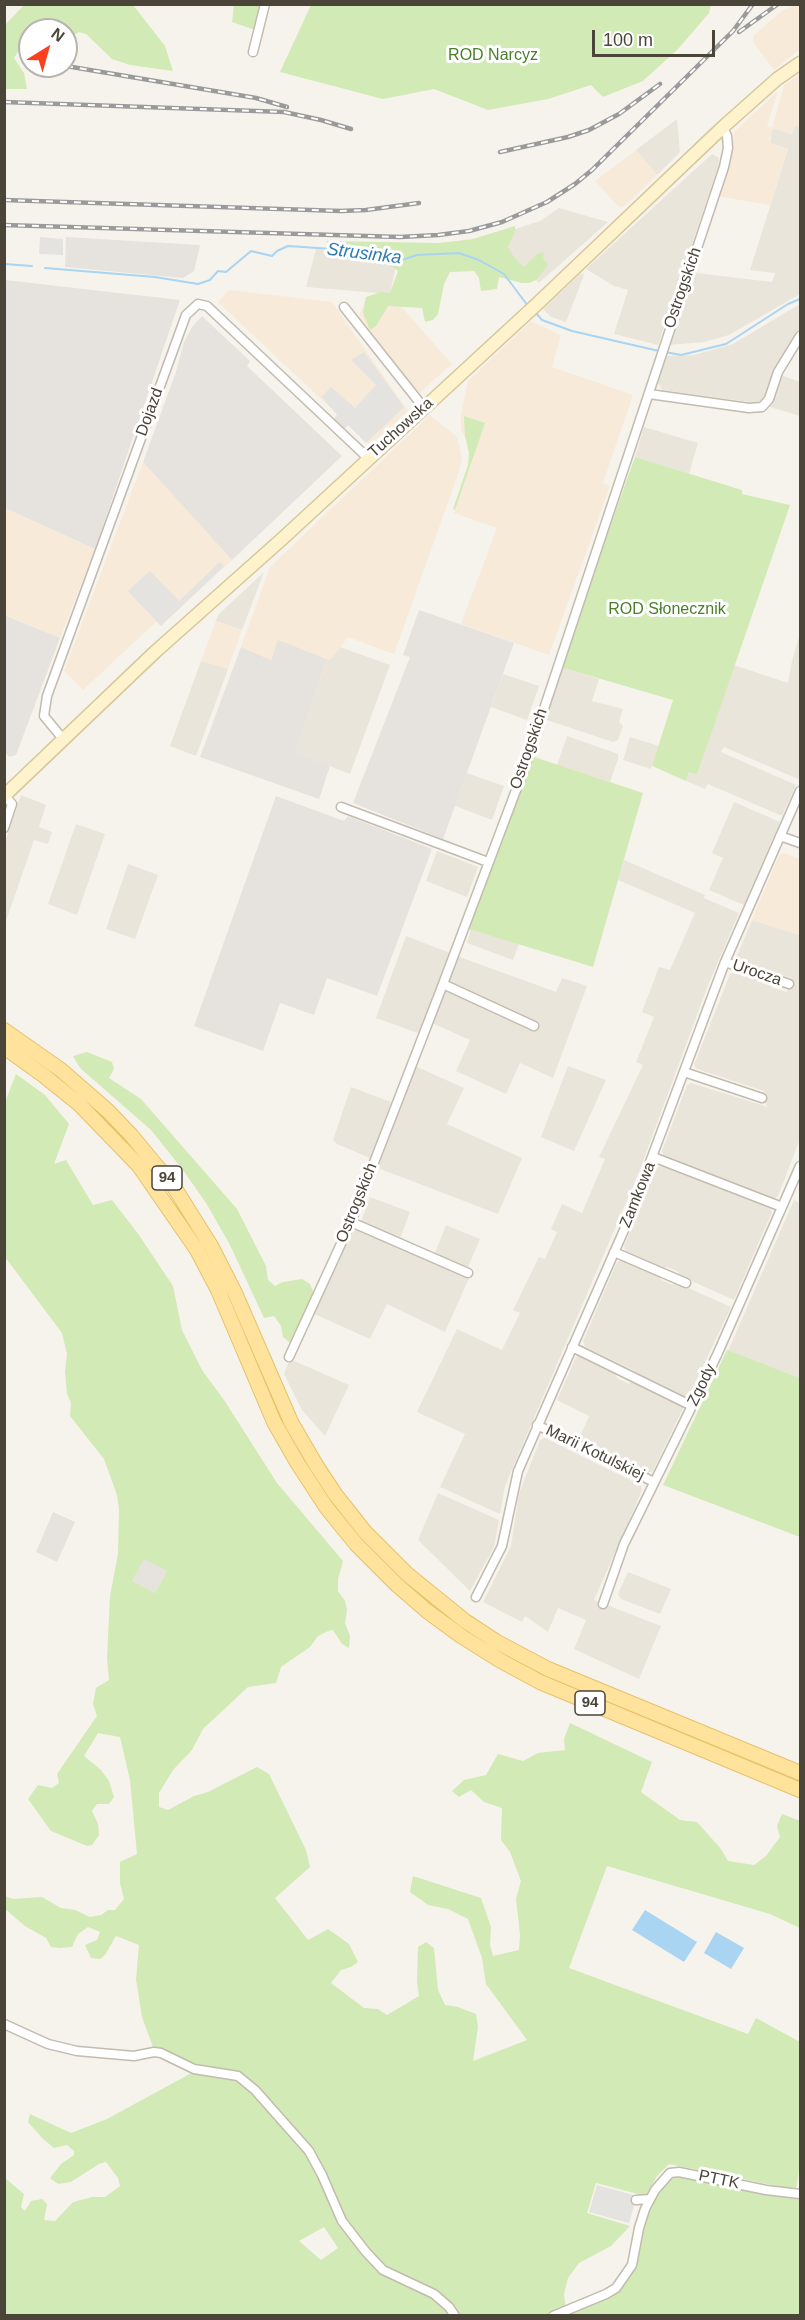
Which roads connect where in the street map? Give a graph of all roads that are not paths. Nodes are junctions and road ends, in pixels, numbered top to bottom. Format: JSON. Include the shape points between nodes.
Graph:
{"nodes":[{"id":1,"x":265,"y":4,"type":"edge"},
{"id":2,"x":253,"y":52,"type":"dead end"},
{"id":3,"x":801,"y":63,"type":"edge"},
{"id":4,"x":723,"y":127,"type":"junction"},
{"id":5,"x":344,"y":307,"type":"dead end"},
{"id":6,"x":801,"y":336,"type":"edge"},
{"id":7,"x":649,"y":394,"type":"junction"},
{"id":8,"x":424,"y":408,"type":"junction"},
{"id":9,"x":368,"y":458,"type":"junction"},
{"id":10,"x":63,"y":739,"type":"junction"},
{"id":11,"x":801,"y":791,"type":"edge"},
{"id":12,"x":5,"y":796,"type":"edge"},
{"id":13,"x":341,"y":807,"type":"dead end"},
{"id":14,"x":4,"y":828,"type":"edge"},
{"id":15,"x":780,"y":836,"type":"junction"},
{"id":16,"x":801,"y":843,"type":"edge"},
{"id":17,"x":488,"y":862,"type":"junction"},
{"id":18,"x":725,"y":963,"type":"junction"},
{"id":19,"x":443,"y":984,"type":"junction"},
{"id":20,"x":789,"y":984,"type":"dead end"},
{"id":21,"x":534,"y":1026,"type":"dead end"},
{"id":22,"x":4,"y":1030,"type":"edge"},
{"id":23,"x":4,"y":1047,"type":"edge"},
{"id":24,"x":684,"y":1072,"type":"junction"},
{"id":25,"x":762,"y":1098,"type":"dead end"},
{"id":26,"x":653,"y":1157,"type":"junction"},
{"id":27,"x":801,"y":1166,"type":"edge"},
{"id":28,"x":782,"y":1208,"type":"junction"},
{"id":29,"x":351,"y":1222,"type":"junction"},
{"id":30,"x":614,"y":1252,"type":"junction"},
{"id":31,"x":468,"y":1273,"type":"dead end"},
{"id":32,"x":687,"y":1283,"type":"dead end"},
{"id":33,"x":572,"y":1347,"type":"junction"},
{"id":34,"x":289,"y":1357,"type":"dead end"},
{"id":35,"x":692,"y":1406,"type":"junction"},
{"id":36,"x":537,"y":1425,"type":"junction"},
{"id":37,"x":654,"y":1482,"type":"junction"},
{"id":38,"x":476,"y":1597,"type":"dead end"},
{"id":39,"x":603,"y":1604,"type":"dead end"},
{"id":40,"x":801,"y":1773,"type":"edge"},
{"id":41,"x":801,"y":1790,"type":"edge"},
{"id":42,"x":4,"y":2024,"type":"edge"},
{"id":43,"x":801,"y":2194,"type":"edge"},
{"id":44,"x":650,"y":2199,"type":"junction"},
{"id":45,"x":636,"y":2200,"type":"dead end"},
{"id":46,"x":455,"y":2316,"type":"edge"},
{"id":47,"x":553,"y":2316,"type":"edge"}],
"edges":[{"from":1,"to":2,"type":"street"},
{"from":3,"to":4,"type":"street","name":"Tuchowska"},
{"from":4,"to":7,"type":"street","name":"Ostrogskich","via":[[728,148],[724,167]]},
{"from":4,"to":8,"type":"street","name":"Tuchowska"},
{"from":5,"to":8,"type":"street"},
{"from":6,"to":7,"type":"street","via":[[778,372],[770,399],[762,407]]},
{"from":7,"to":17,"type":"street","name":"Ostrogskich","via":[[524,769]]},
{"from":8,"to":9,"type":"street","name":"Tuchowska"},
{"from":9,"to":10,"type":"street","name":"Tuchowska"},
{"from":9,"to":10,"type":"street","name":"Dojazd","via":[[207,306],[198,304],[186,315],[46,696],[44,716]]},
{"from":10,"to":12,"type":"street","name":"Tuchowska"},
{"from":11,"to":15,"type":"street","name":"Zamkowa"},
{"from":12,"to":14,"type":"street","via":[[12,804]]},
{"from":13,"to":17,"type":"street"},
{"from":15,"to":16,"type":"street"},
{"from":15,"to":18,"type":"street","name":"Zamkowa"},
{"from":17,"to":19,"type":"street","name":"Ostrogskich"},
{"from":18,"to":20,"type":"street","name":"Urocza"},
{"from":18,"to":24,"type":"street","name":"Zamkowa"},
{"from":19,"to":21,"type":"street"},
{"from":19,"to":29,"type":"street","name":"Ostrogskich"},
{"from":22,"to":40,"type":"main road","number":"94","via":[[61,1070],[108,1111],[174,1187],[225,1274],[291,1422],[316,1465],[366,1532],[407,1574],[465,1621],[549,1669]]},
{"from":23,"to":41,"type":"main road","number":"94","via":[[78,1104],[139,1166],[213,1280],[274,1422],[298,1464],[356,1544],[397,1585],[461,1636],[540,1682]]},
{"from":24,"to":25,"type":"street"},
{"from":24,"to":26,"type":"street","name":"Zamkowa"},
{"from":26,"to":28,"type":"street"},
{"from":26,"to":30,"type":"street","name":"Zamkowa"},
{"from":27,"to":28,"type":"street","name":"Zgody"},
{"from":28,"to":35,"type":"street","name":"Zgody"},
{"from":29,"to":31,"type":"street"},
{"from":29,"to":34,"type":"street","name":"Ostrogskich"},
{"from":30,"to":32,"type":"street"},
{"from":30,"to":33,"type":"street","name":"Zamkowa"},
{"from":33,"to":35,"type":"street"},
{"from":33,"to":36,"type":"street","name":"Zamkowa"},
{"from":35,"to":37,"type":"street","name":"Zgody"},
{"from":36,"to":37,"type":"street","name":"Marii Kotulskiej"},
{"from":36,"to":38,"type":"street","name":"Zamkowa","via":[[518,1471],[502,1546]]},
{"from":37,"to":39,"type":"street","name":"Zgody","via":[[624,1544]]},
{"from":42,"to":46,"type":"street","via":[[48,2044],[77,2051],[134,2056],[154,2052],[194,2069],[238,2076],[309,2151],[342,2221],[366,2252],[383,2270],[434,2294]]},
{"from":43,"to":44,"type":"street","name":"PTTK","via":[[673,2172]]},
{"from":44,"to":45,"type":"street"},
{"from":44,"to":47,"type":"street","name":"PTTK","via":[[632,2265],[615,2288]]}]}
